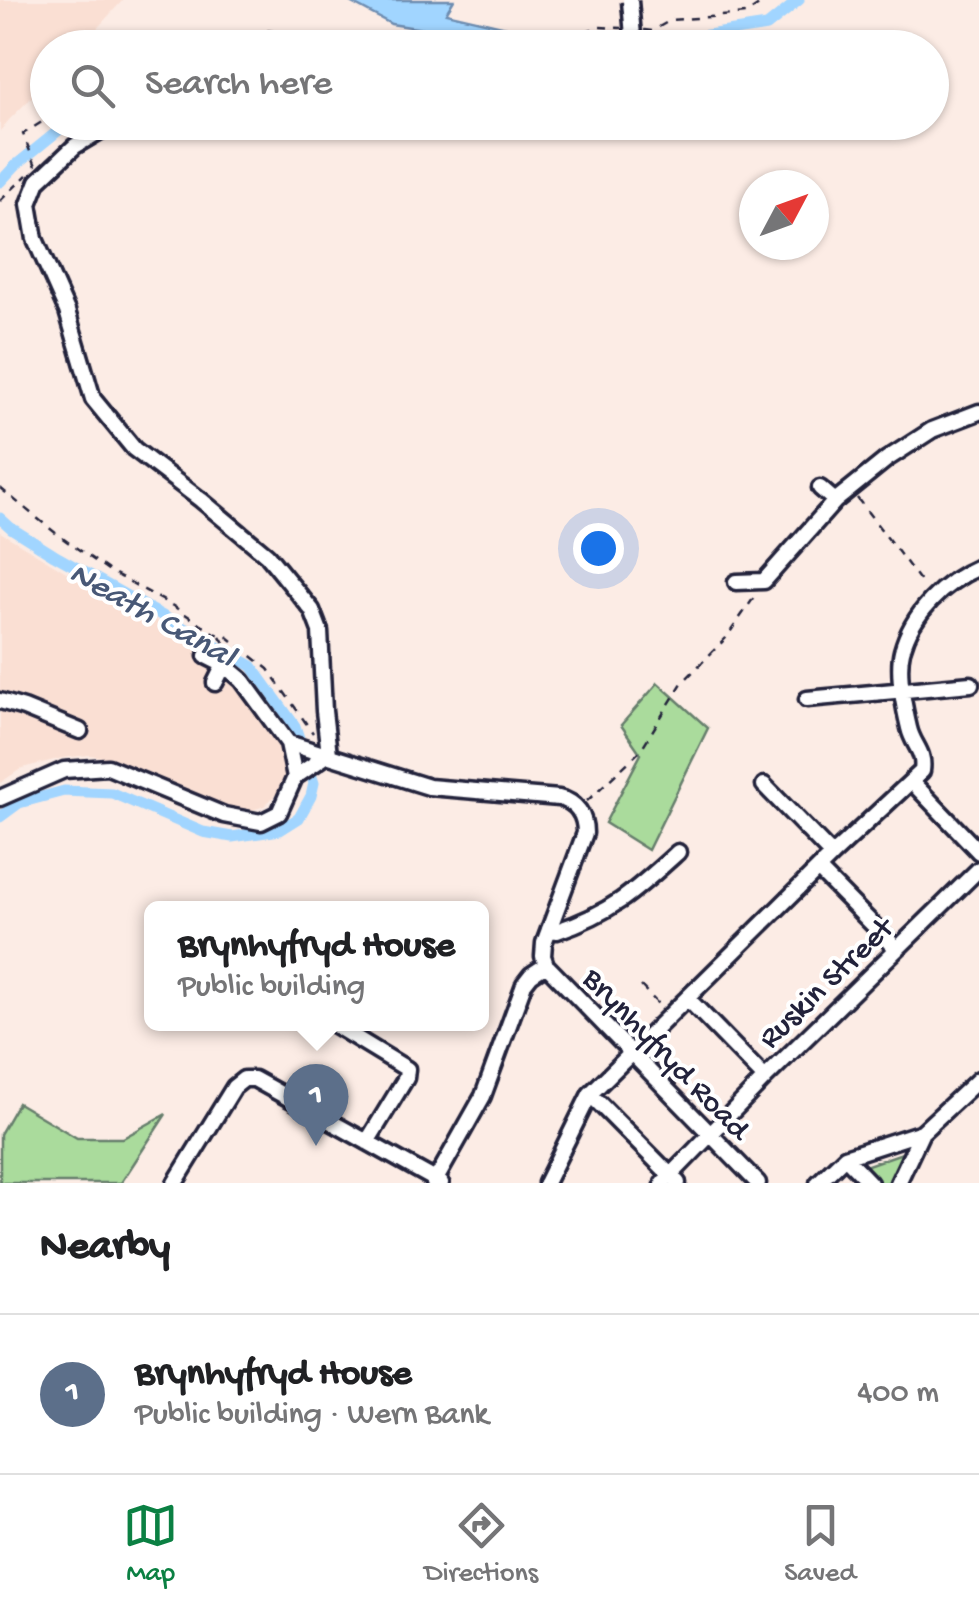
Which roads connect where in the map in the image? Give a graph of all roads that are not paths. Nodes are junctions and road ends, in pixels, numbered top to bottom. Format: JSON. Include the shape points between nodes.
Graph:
{"nodes":[{"id":1,"x":630,"y":0,"type":"edge"},
{"id":2,"x":632,"y":30,"type":"edge"},
{"id":3,"x":85,"y":140,"type":"edge"},
{"id":4,"x":979,"y":412,"type":"edge"},
{"id":5,"x":820,"y":488,"type":"dead end"},
{"id":6,"x":834,"y":501,"type":"junction"},
{"id":7,"x":979,"y":567,"type":"edge"},
{"id":8,"x":736,"y":582,"type":"dead end"},
{"id":9,"x":206,"y":656,"type":"dead end"},
{"id":10,"x":224,"y":665,"type":"junction"},
{"id":11,"x":215,"y":682,"type":"dead end"},
{"id":12,"x":971,"y":684,"type":"dead end"},
{"id":13,"x":902,"y":690,"type":"junction"},
{"id":14,"x":807,"y":699,"type":"dead end"},
{"id":15,"x":0,"y":701,"type":"edge"},
{"id":16,"x":80,"y":731,"type":"dead end"},
{"id":17,"x":290,"y":743,"type":"junction"},
{"id":18,"x":310,"y":763,"type":"junction"},
{"id":19,"x":917,"y":777,"type":"junction"},
{"id":20,"x":764,"y":785,"type":"dead end"},
{"id":21,"x":0,"y":798,"type":"edge"},
{"id":22,"x":678,"y":852,"type":"dead end"},
{"id":23,"x":979,"y":852,"type":"edge"},
{"id":24,"x":832,"y":855,"type":"junction"},
{"id":25,"x":818,"y":869,"type":"junction"},
{"id":26,"x":979,"y":869,"type":"edge"},
{"id":27,"x":549,"y":929,"type":"junction"},
{"id":28,"x":896,"y":949,"type":"junction"},
{"id":29,"x":544,"y":960,"type":"junction"},
{"id":30,"x":687,"y":998,"type":"junction"},
{"id":31,"x":346,"y":1031,"type":"edge"},
{"id":32,"x":630,"y":1054,"type":"junction"},
{"id":33,"x":765,"y":1078,"type":"junction"},
{"id":34,"x":979,"y":1079,"type":"edge"},
{"id":35,"x":590,"y":1094,"type":"junction"},
{"id":36,"x":922,"y":1132,"type":"junction"},
{"id":37,"x":710,"y":1136,"type":"junction"},
{"id":38,"x":367,"y":1142,"type":"junction"},
{"id":39,"x":845,"y":1157,"type":"junction"},
{"id":40,"x":670,"y":1180,"type":"edge"},
{"id":41,"x":437,"y":1182,"type":"edge"},
{"id":42,"x":176,"y":1183,"type":"edge"},
{"id":43,"x":546,"y":1183,"type":"edge"},
{"id":44,"x":758,"y":1183,"type":"edge"},
{"id":45,"x":818,"y":1183,"type":"edge"},
{"id":46,"x":870,"y":1183,"type":"edge"},
{"id":47,"x":898,"y":1183,"type":"edge"}],
"edges":[{"from":1,"to":2,"type":"street","bridge":true},
{"from":3,"to":18,"type":"street","via":[[38,182],[29,204],[35,239],[67,311],[93,399],[134,449],[267,555],[312,610],[320,630],[324,712]]},
{"from":4,"to":6,"type":"street","via":[[932,430]]},
{"from":5,"to":6,"type":"street"},
{"from":6,"to":8,"type":"street","via":[[764,582]]},
{"from":7,"to":13,"type":"street","via":[[933,598],[915,620],[901,653]]},
{"from":9,"to":10,"type":"street"},
{"from":10,"to":11,"type":"street"},
{"from":10,"to":17,"type":"street"},
{"from":12,"to":13,"type":"street"},
{"from":13,"to":14,"type":"street"},
{"from":13,"to":19,"type":"street","via":[[910,732],[924,758]]},
{"from":15,"to":16,"type":"street"},
{"from":17,"to":18,"type":"street"},
{"from":17,"to":18,"type":"street"},
{"from":18,"to":21,"type":"street","via":[[279,813],[261,822],[224,815],[108,768],[64,770]]},
{"from":18,"to":27,"type":"street","via":[[429,787],[568,800],[585,822],[585,833]]},
{"from":19,"to":23,"type":"street"},
{"from":19,"to":24,"type":"street"},
{"from":20,"to":24,"type":"street"},
{"from":22,"to":27,"type":"street","via":[[606,912]]},
{"from":24,"to":25,"type":"street"},
{"from":25,"to":28,"type":"street"},
{"from":25,"to":30,"type":"street"},
{"from":26,"to":28,"type":"street","name":"Ruskin Street"},
{"from":27,"to":29,"type":"street"},
{"from":28,"to":33,"type":"street","name":"Ruskin Street"},
{"from":29,"to":32,"type":"street","name":"Brynhyfryd Road"},
{"from":29,"to":41,"type":"street","via":[[524,984],[483,1096]]},
{"from":30,"to":32,"type":"street"},
{"from":30,"to":33,"type":"street"},
{"from":31,"to":38,"type":"street","via":[[408,1069]]},
{"from":32,"to":35,"type":"street"},
{"from":32,"to":37,"type":"street","name":"Brynhyfryd Road"},
{"from":33,"to":37,"type":"street","name":"Ruskin Street"},
{"from":34,"to":36,"type":"street"},
{"from":35,"to":40,"type":"street"},
{"from":35,"to":43,"type":"street"},
{"from":36,"to":39,"type":"street"},
{"from":36,"to":47,"type":"street"},
{"from":37,"to":40,"type":"street","name":"Ruskin Street"},
{"from":37,"to":44,"type":"street","name":"Brynhyfryd Road"},
{"from":38,"to":41,"type":"street"},
{"from":38,"to":42,"type":"street","via":[[254,1078],[244,1079]]},
{"from":39,"to":45,"type":"street"},
{"from":39,"to":46,"type":"street"}]}
